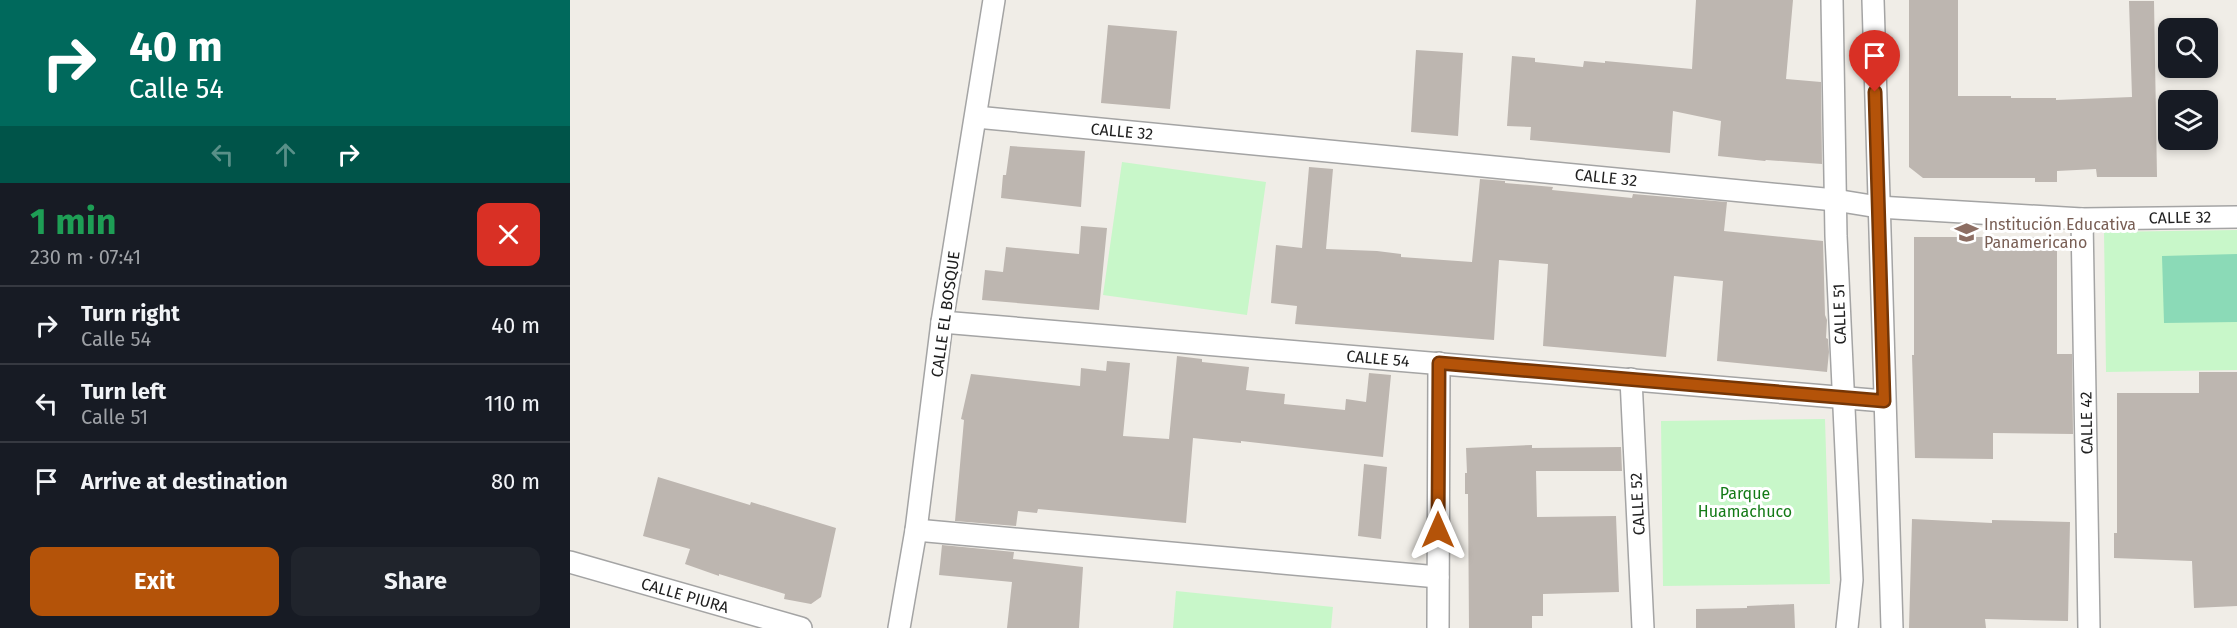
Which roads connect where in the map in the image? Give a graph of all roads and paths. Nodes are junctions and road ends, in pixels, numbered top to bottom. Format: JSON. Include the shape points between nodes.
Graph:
{"nodes":[{"id":1,"x":994,"y":0,"type":"edge"},
{"id":2,"x":1832,"y":0,"type":"edge"},
{"id":3,"x":1873,"y":0,"type":"edge"},
{"id":4,"x":976,"y":117,"type":"junction"},
{"id":5,"x":1835,"y":200,"type":"junction"},
{"id":6,"x":1878,"y":207,"type":"junction"},
{"id":7,"x":2237,"y":217,"type":"edge"},
{"id":8,"x":2082,"y":219,"type":"junction"},
{"id":9,"x":942,"y":322,"type":"junction"},
{"id":10,"x":1439,"y":363,"type":"junction"},
{"id":11,"x":1631,"y":379,"type":"junction"},
{"id":12,"x":1843,"y":398,"type":"junction"},
{"id":13,"x":1884,"y":401,"type":"junction"},
{"id":14,"x":916,"y":530,"type":"junction"},
{"id":15,"x":570,"y":562,"type":"edge"},
{"id":16,"x":1438,"y":577,"type":"junction"},
{"id":17,"x":801,"y":628,"type":"edge"},
{"id":18,"x":899,"y":628,"type":"edge"},
{"id":19,"x":1438,"y":628,"type":"edge"},
{"id":20,"x":1643,"y":628,"type":"edge"},
{"id":21,"x":1847,"y":628,"type":"edge"},
{"id":22,"x":1892,"y":628,"type":"edge"},
{"id":23,"x":2089,"y":628,"type":"edge"}],
"edges":[{"from":1,"to":4,"type":"street","name":"CALLE EL BOSQUE"},
{"from":2,"to":5,"type":"street","name":"CALLE 51"},
{"from":3,"to":6,"type":"street"},
{"from":4,"to":5,"type":"street","name":"CALLE 32"},
{"from":4,"to":9,"type":"street","name":"CALLE EL BOSQUE"},
{"from":5,"to":6,"type":"street","name":"CALLE 32"},
{"from":5,"to":12,"type":"street","name":"CALLE 51"},
{"from":6,"to":8,"type":"street","name":"CALLE 32"},
{"from":6,"to":13,"type":"street"},
{"from":7,"to":8,"type":"street","name":"CALLE 32"},
{"from":8,"to":23,"type":"street","name":"CALLE 42"},
{"from":9,"to":10,"type":"street","name":"CALLE 54"},
{"from":9,"to":14,"type":"street","name":"CALLE EL BOSQUE"},
{"from":10,"to":11,"type":"street","name":"CALLE 54"},
{"from":10,"to":16,"type":"street"},
{"from":11,"to":12,"type":"street","name":"CALLE 54"},
{"from":11,"to":20,"type":"street","name":"CALLE 52"},
{"from":12,"to":13,"type":"street","name":"CALLE 54"},
{"from":12,"to":21,"type":"street","name":"CALLE 51","via":[[1852,580]]},
{"from":13,"to":22,"type":"street"},
{"from":14,"to":16,"type":"street"},
{"from":14,"to":18,"type":"street","name":"CALLE EL BOSQUE"},
{"from":15,"to":17,"type":"street","name":"CALLE PIURA"},
{"from":16,"to":19,"type":"street"}]}
